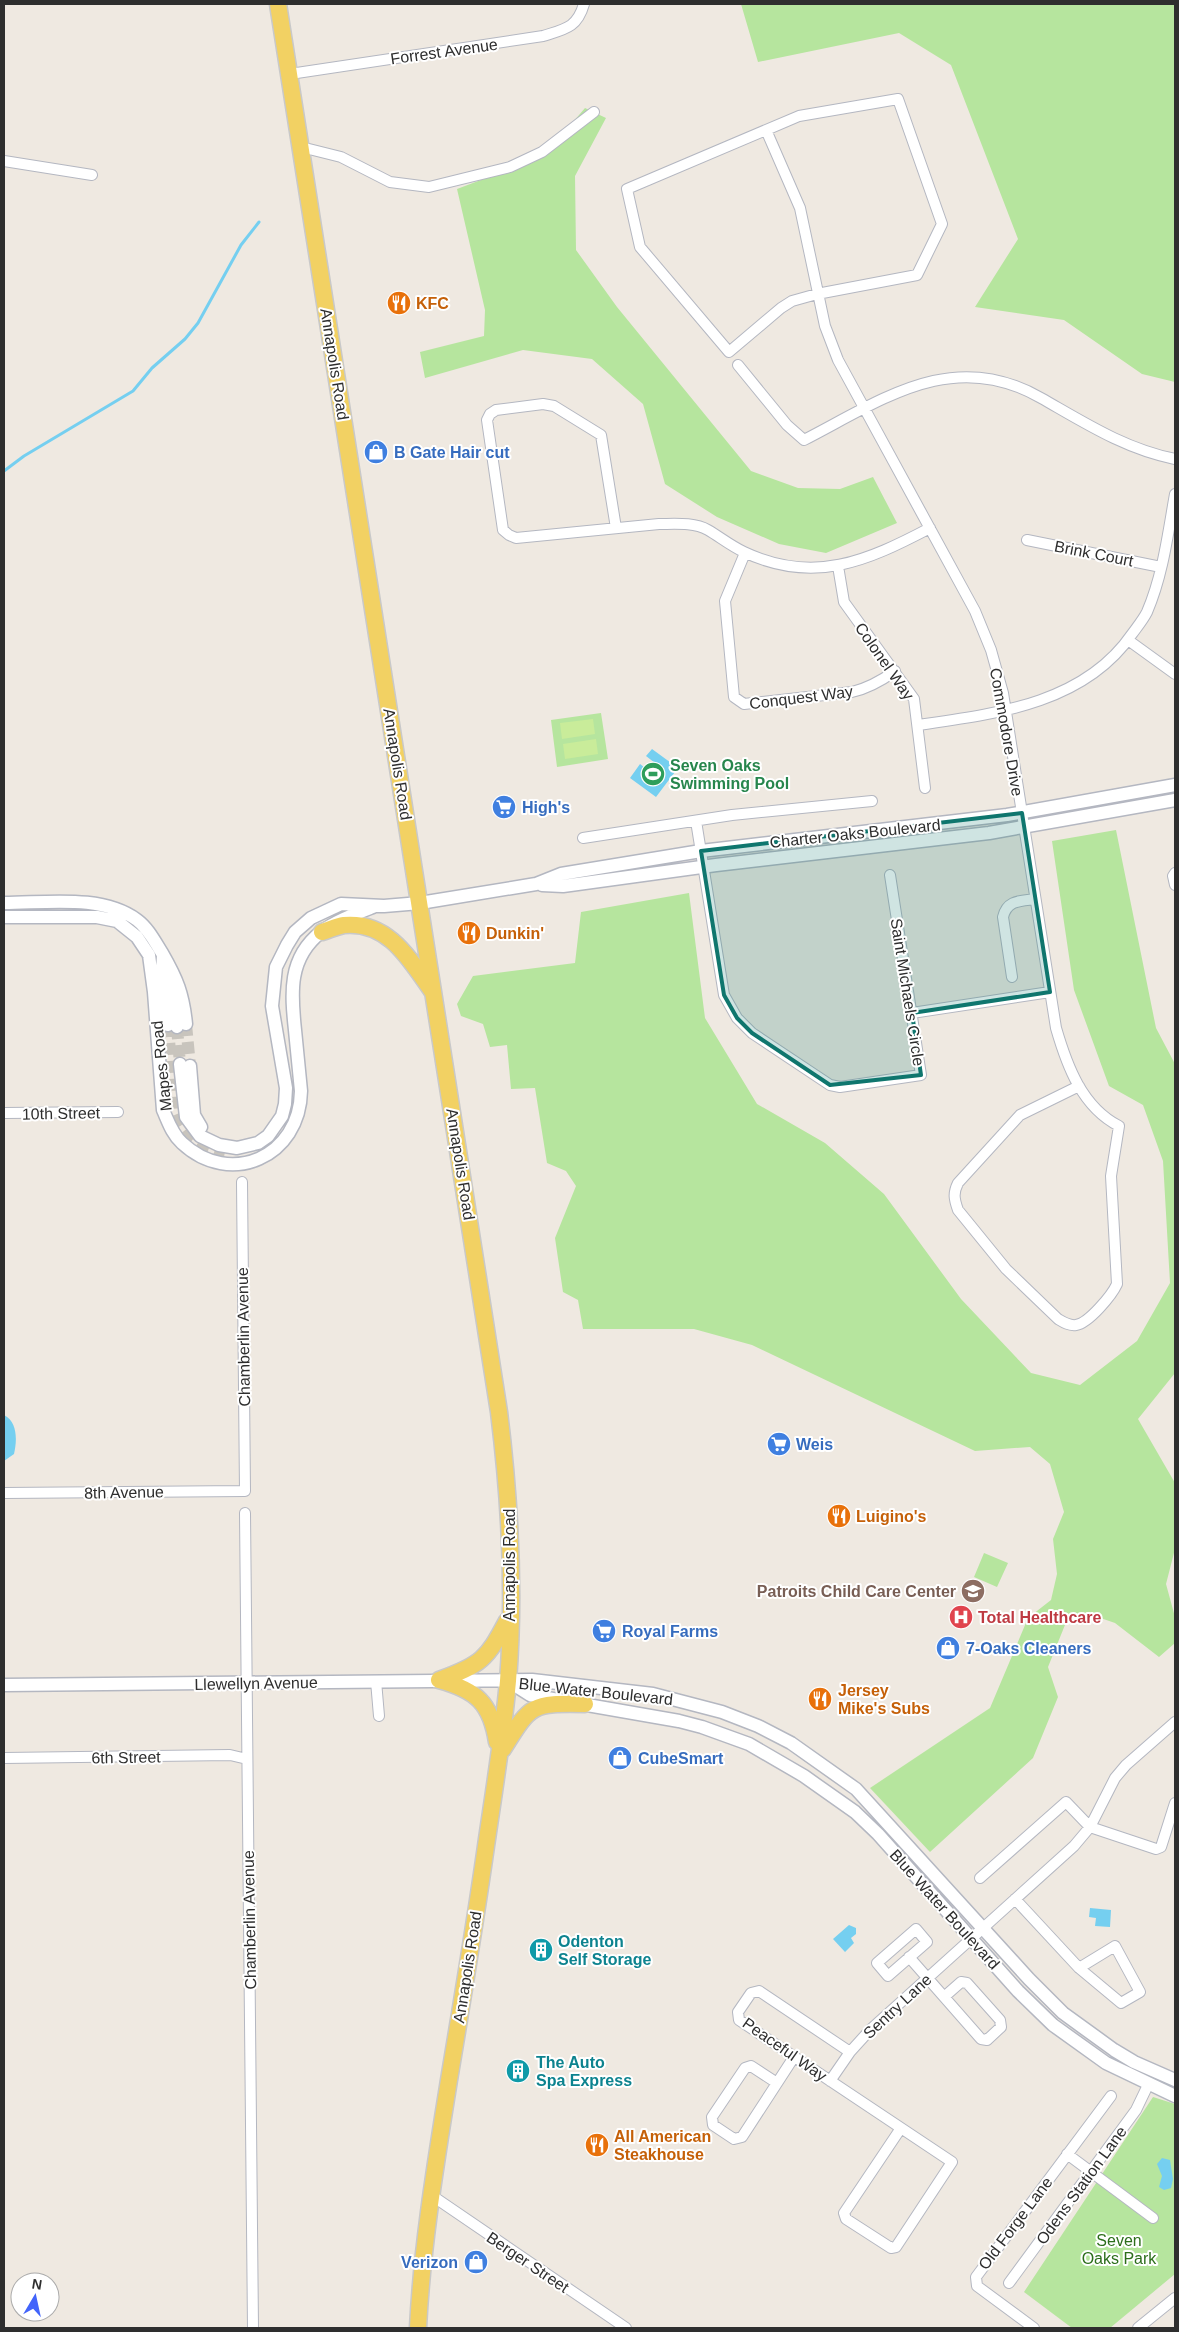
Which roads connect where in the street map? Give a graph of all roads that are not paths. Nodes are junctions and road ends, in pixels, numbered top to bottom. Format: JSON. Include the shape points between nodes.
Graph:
{"nodes":[{"id":1,"x":278,"y":4,"type":"edge"},
{"id":2,"x":584,"y":4,"type":"edge"},
{"id":3,"x":290,"y":74,"type":"junction"},
{"id":4,"x":594,"y":112,"type":"dead end"},
{"id":5,"x":766,"y":130,"type":"junction"},
{"id":6,"x":301,"y":147,"type":"junction"},
{"id":7,"x":4,"y":161,"type":"edge"},
{"id":8,"x":92,"y":175,"type":"dead end"},
{"id":9,"x":817,"y":294,"type":"junction"},
{"id":10,"x":738,"y":365,"type":"dead end"},
{"id":11,"x":865,"y":408,"type":"junction"},
{"id":12,"x":1175,"y":459,"type":"edge"},
{"id":13,"x":1175,"y":494,"type":"edge"},
{"id":14,"x":616,"y":528,"type":"junction"},
{"id":15,"x":930,"y":528,"type":"junction"},
{"id":16,"x":1027,"y":540,"type":"dead end"},
{"id":17,"x":745,"y":553,"type":"junction"},
{"id":18,"x":838,"y":566,"type":"junction"},
{"id":19,"x":1161,"y":567,"type":"junction"},
{"id":20,"x":1128,"y":640,"type":"junction"},
{"id":21,"x":895,"y":671,"type":"junction"},
{"id":22,"x":1175,"y":674,"type":"edge"},
{"id":23,"x":1006,"y":710,"type":"junction"},
{"id":24,"x":918,"y":725,"type":"junction"},
{"id":25,"x":1175,"y":785,"type":"edge"},
{"id":26,"x":925,"y":788,"type":"dead end"},
{"id":27,"x":1175,"y":800,"type":"edge"},
{"id":28,"x":872,"y":801,"type":"dead end"},
{"id":29,"x":1022,"y":813,"type":"junction"},
{"id":30,"x":696,"y":821,"type":"junction"},
{"id":31,"x":1024,"y":828,"type":"junction"},
{"id":32,"x":583,"y":838,"type":"dead end"},
{"id":33,"x":701,"y":851,"type":"junction"},
{"id":34,"x":704,"y":866,"type":"junction"},
{"id":35,"x":1175,"y":873,"type":"edge"},
{"id":36,"x":890,"y":876,"type":"dead end"},
{"id":37,"x":536,"y":884,"type":"junction"},
{"id":38,"x":1175,"y":885,"type":"edge"},
{"id":39,"x":1035,"y":899,"type":"junction"},
{"id":40,"x":4,"y":903,"type":"edge"},
{"id":41,"x":420,"y":903,"type":"junction"},
{"id":42,"x":378,"y":904,"type":"junction"},
{"id":43,"x":4,"y":917,"type":"edge"},
{"id":44,"x":322,"y":932,"type":"junction"},
{"id":45,"x":163,"y":956,"type":"junction"},
{"id":46,"x":1012,"y":977,"type":"dead end"},
{"id":47,"x":1050,"y":992,"type":"junction"},
{"id":48,"x":434,"y":993,"type":"junction"},
{"id":49,"x":912,"y":1013,"type":"junction"},
{"id":50,"x":185,"y":1065,"type":"tunnel mouth"},
{"id":51,"x":1079,"y":1086,"type":"junction"},
{"id":52,"x":118,"y":1112,"type":"dead end"},
{"id":53,"x":4,"y":1114,"type":"edge"},
{"id":54,"x":242,"y":1182,"type":"dead end"},
{"id":55,"x":244,"y":1491,"type":"joint"},
{"id":56,"x":4,"y":1493,"type":"edge"},
{"id":57,"x":245,"y":1512,"type":"dead end"},
{"id":58,"x":510,"y":1616,"type":"junction"},
{"id":59,"x":439,"y":1680,"type":"junction"},
{"id":60,"x":376,"y":1681,"type":"junction"},
{"id":61,"x":508,"y":1681,"type":"junction"},
{"id":62,"x":247,"y":1684,"type":"junction"},
{"id":63,"x":4,"y":1685,"type":"edge"},
{"id":64,"x":585,"y":1704,"type":"junction"},
{"id":65,"x":379,"y":1716,"type":"dead end"},
{"id":66,"x":1175,"y":1722,"type":"edge"},
{"id":67,"x":500,"y":1756,"type":"junction"},
{"id":68,"x":4,"y":1758,"type":"edge"},
{"id":69,"x":247,"y":1759,"type":"junction"},
{"id":70,"x":1175,"y":1803,"type":"edge"},
{"id":71,"x":1090,"y":1827,"type":"junction"},
{"id":72,"x":980,"y":1878,"type":"dead end"},
{"id":73,"x":1015,"y":1899,"type":"junction"},
{"id":74,"x":983,"y":1928,"type":"junction"},
{"id":75,"x":971,"y":1938,"type":"junction"},
{"id":76,"x":909,"y":1957,"type":"junction"},
{"id":77,"x":1079,"y":1968,"type":"junction"},
{"id":78,"x":927,"y":1978,"type":"junction"},
{"id":79,"x":944,"y":1997,"type":"junction"},
{"id":80,"x":850,"y":2052,"type":"junction"},
{"id":81,"x":794,"y":2057,"type":"junction"},
{"id":82,"x":1175,"y":2080,"type":"edge"},
{"id":83,"x":830,"y":2081,"type":"junction"},
{"id":84,"x":777,"y":2083,"type":"junction"},
{"id":85,"x":1148,"y":2085,"type":"junction"},
{"id":86,"x":1111,"y":2096,"type":"dead end"},
{"id":87,"x":1175,"y":2096,"type":"edge"},
{"id":88,"x":901,"y":2128,"type":"junction"},
{"id":89,"x":1067,"y":2154,"type":"junction"},
{"id":90,"x":1092,"y":2172,"type":"junction"},
{"id":91,"x":431,"y":2195,"type":"junction"},
{"id":92,"x":1153,"y":2218,"type":"dead end"},
{"id":93,"x":1009,"y":2283,"type":"dead end"},
{"id":94,"x":1175,"y":2298,"type":"edge"},
{"id":95,"x":253,"y":2328,"type":"edge"},
{"id":96,"x":418,"y":2328,"type":"edge"},
{"id":97,"x":626,"y":2328,"type":"edge"},
{"id":98,"x":1034,"y":2328,"type":"edge"},
{"id":99,"x":1138,"y":2328,"type":"edge"}],
"edges":[{"from":1,"to":3,"type":"main road","name":"Annapolis Road"},
{"from":2,"to":3,"type":"street","name":"Forrest Avenue","via":[[580,16],[570,27],[543,36]]},
{"from":3,"to":6,"type":"main road","name":"Annapolis Road"},
{"from":4,"to":6,"type":"street","via":[[542,152],[510,167],[429,187],[390,182],[341,157]]},
{"from":5,"to":9,"type":"street","name":"Commodore Drive","via":[[800,208]]},
{"from":5,"to":9,"type":"street","via":[[799,116],[898,100],[942,224],[917,275]]},
{"from":5,"to":9,"type":"street","via":[[627,189],[640,247],[729,352],[781,308]]},
{"from":6,"to":41,"type":"main road","name":"Annapolis Road"},
{"from":7,"to":8,"type":"street"},
{"from":9,"to":11,"type":"street","name":"Commodore Drive","via":[[838,360]]},
{"from":10,"to":11,"type":"street","via":[[787,425],[804,440]]},
{"from":11,"to":12,"type":"street","via":[[916,384],[951,378],[982,379],[1019,388],[1039,397],[1130,447]]},
{"from":11,"to":15,"type":"street","name":"Commodore Drive"},
{"from":13,"to":19,"type":"street"},
{"from":14,"to":14,"type":"street","via":[[602,435],[554,406],[543,404],[496,410],[490,414],[487,420],[503,530],[509,536],[516,538]]},
{"from":14,"to":17,"type":"street","via":[[683,524],[706,529]]},
{"from":15,"to":18,"type":"street","via":[[876,556]]},
{"from":15,"to":23,"type":"street","name":"Commodore Drive","via":[[984,631],[998,671]]},
{"from":16,"to":19,"type":"street","name":"Brink Court"},
{"from":17,"to":18,"type":"street","via":[[781,565]]},
{"from":17,"to":21,"type":"street","name":"Conquest Way","via":[[725,601],[734,697],[738,702],[744,704],[852,692],[878,683]]},
{"from":18,"to":21,"type":"street","name":"Colonel Way","via":[[844,602]]},
{"from":19,"to":20,"type":"street","via":[[1146,613]]},
{"from":20,"to":22,"type":"street"},
{"from":20,"to":23,"type":"street","via":[[1100,670],[1079,684]]},
{"from":21,"to":24,"type":"street","name":"Colonel Way","via":[[914,699]]},
{"from":23,"to":24,"type":"street"},
{"from":23,"to":29,"type":"street","name":"Commodore Drive"},
{"from":24,"to":26,"type":"street","name":"Colonel Way"},
{"from":25,"to":29,"type":"street","name":"Charter Oaks Boulevard"},
{"from":27,"to":31,"type":"street","name":"Charter Oaks Boulevard"},
{"from":28,"to":30,"type":"street"},
{"from":29,"to":31,"type":"street","name":"Commodore Drive"},
{"from":29,"to":33,"type":"street","name":"Charter Oaks Boulevard"},
{"from":30,"to":32,"type":"street"},
{"from":30,"to":33,"type":"street"},
{"from":31,"to":34,"type":"street","name":"Charter Oaks Boulevard"},
{"from":31,"to":39,"type":"street","name":"Commodore Drive"},
{"from":33,"to":34,"type":"street"},
{"from":33,"to":37,"type":"street","name":"Charter Oaks Boulevard","via":[[562,874]]},
{"from":34,"to":37,"type":"street","name":"Charter Oaks Boulevard","via":[[563,886]]},
{"from":34,"to":49,"type":"street","name":"Saint Michaels Circle","via":[[724,994],[737,1018],[752,1033],[820,1080],[830,1085],[850,1085],[921,1075]]},
{"from":35,"to":38,"type":"street"},
{"from":36,"to":49,"type":"street","name":"Saint Michaels Circle"},
{"from":37,"to":41,"type":"street","name":"Charter Oaks Boulevard"},
{"from":39,"to":46,"type":"street","via":[[1012,903],[1005,908],[1003,917]]},
{"from":39,"to":47,"type":"street","name":"Commodore Drive"},
{"from":40,"to":45,"type":"street","name":"Mapes Road","via":[[97,903],[117,908],[138,920],[153,937]]},
{"from":41,"to":42,"type":"street","name":"Mapes Road"},
{"from":41,"to":48,"type":"main road","name":"Annapolis Road"},
{"from":42,"to":44,"type":"street","name":"Mapes Road"},
{"from":42,"to":50,"type":"street","name":"Mapes Road","via":[[342,904],[311,918],[287,945],[276,968],[272,1006],[286,1088],[284,1110],[268,1136],[258,1143],[237,1148],[200,1126],[194,1115]]},
{"from":43,"to":44,"type":"street","name":"Mapes Road","via":[[97,917],[117,921],[137,937],[149,955],[163,1110],[169,1126],[180,1142],[194,1152],[228,1163],[245,1163],[270,1154],[293,1130],[298,1119],[301,1091],[292,983],[308,944]]},
{"from":44,"to":48,"type":"main road","via":[[344,925],[386,934]]},
{"from":45,"to":45,"type":"street","name":"Mapes Road","via":[[178,982],[183,999],[177,1025],[162,973]]},
{"from":47,"to":49,"type":"street"},
{"from":47,"to":51,"type":"street","name":"Commodore Drive","via":[[1062,1052]]},
{"from":48,"to":58,"type":"main road","name":"Annapolis Road","via":[[501,1422],[509,1502]]},
{"from":51,"to":51,"type":"street","name":"Commodore Drive","via":[[1020,1115],[954,1189],[958,1210],[1006,1269],[1058,1319],[1075,1325],[1088,1319],[1117,1284],[1111,1176],[1119,1126],[1096,1111]]},
{"from":52,"to":53,"type":"street","name":"10th Street"},
{"from":54,"to":55,"type":"street","name":"Chamberlin Avenue"},
{"from":55,"to":56,"type":"street","name":"8th Avenue"},
{"from":57,"to":62,"type":"street","name":"Chamberlin Avenue"},
{"from":58,"to":59,"type":"main road","via":[[488,1655],[461,1672]]},
{"from":58,"to":61,"type":"main road","name":"Annapolis Road"},
{"from":59,"to":60,"type":"street","name":"Llewellyn Avenue"},
{"from":59,"to":61,"type":"street","name":"Llewellyn Avenue"},
{"from":59,"to":67,"type":"main road","via":[[459,1686],[483,1702],[491,1714]]},
{"from":60,"to":62,"type":"street","name":"Llewellyn Avenue"},
{"from":60,"to":65,"type":"street"},
{"from":61,"to":64,"type":"street","name":"Blue Water Boulevard","via":[[530,1695]]},
{"from":61,"to":67,"type":"main road","name":"Annapolis Road"},
{"from":61,"to":74,"type":"street","name":"Blue Water Boulevard","via":[[532,1680],[653,1694],[722,1712],[775,1734],[813,1757],[856,1790]]},
{"from":62,"to":63,"type":"street","name":"Llewellyn Avenue"},
{"from":62,"to":69,"type":"street","name":"Chamberlin Avenue"},
{"from":64,"to":67,"type":"main road","via":[[553,1704],[534,1708],[520,1722]]},
{"from":64,"to":75,"type":"street","name":"Blue Water Boulevard","via":[[702,1727],[749,1744],[780,1760],[854,1812],[878,1834]]},
{"from":66,"to":71,"type":"street","name":"Sentry Lane","via":[[1115,1778]]},
{"from":67,"to":91,"type":"main road","name":"Annapolis Road"},
{"from":68,"to":69,"type":"street","name":"6th Street","via":[[230,1755]]},
{"from":69,"to":95,"type":"street","name":"Chamberlin Avenue"},
{"from":70,"to":71,"type":"street","via":[[1161,1847],[1156,1849]]},
{"from":71,"to":72,"type":"street","via":[[1066,1802]]},
{"from":71,"to":73,"type":"street","name":"Sentry Lane","via":[[1074,1846]]},
{"from":73,"to":74,"type":"street","name":"Sentry Lane"},
{"from":73,"to":77,"type":"street"},
{"from":74,"to":75,"type":"street","name":"Sentry Lane"},
{"from":74,"to":82,"type":"street","name":"Blue Water Boulevard","via":[[1062,2013],[1134,2062]]},
{"from":75,"to":78,"type":"street","name":"Sentry Lane"},
{"from":75,"to":85,"type":"street","name":"Blue Water Boulevard","via":[[1053,2025],[1106,2063]]},
{"from":76,"to":76,"type":"street","via":[[927,1942],[916,1929],[877,1963],[888,1976]]},
{"from":76,"to":78,"type":"street"},
{"from":77,"to":77,"type":"street","via":[[1121,2003],[1140,1992],[1114,1946]]},
{"from":78,"to":79,"type":"street"},
{"from":78,"to":80,"type":"street","name":"Sentry Lane"},
{"from":79,"to":79,"type":"street","via":[[981,2039],[987,2040],[1001,2027],[1000,2020],[968,1983],[961,1982]]},
{"from":80,"to":81,"type":"street","name":"Peaceful Way","via":[[759,1991],[751,1994],[738,2012],[739,2020]]},
{"from":80,"to":83,"type":"street","name":"Sentry Lane"},
{"from":81,"to":83,"type":"street","name":"Peaceful Way"},
{"from":81,"to":84,"type":"street"},
{"from":83,"to":88,"type":"street","name":"Peaceful Way"},
{"from":84,"to":84,"type":"street","via":[[742,2137],[734,2138],[713,2124],[712,2118],[745,2068],[751,2066]]},
{"from":85,"to":87,"type":"street","name":"Blue Water Boulevard"},
{"from":85,"to":90,"type":"street","name":"Odens Station Lane","via":[[1136,2110]]},
{"from":86,"to":89,"type":"street","name":"Old Forge Lane"},
{"from":88,"to":88,"type":"street","name":"Peaceful Way","via":[[952,2162],[896,2247],[891,2248],[846,2219],[844,2213]]},
{"from":89,"to":90,"type":"street"},
{"from":89,"to":98,"type":"street","name":"Old Forge Lane","via":[[976,2276],[977,2286]]},
{"from":90,"to":92,"type":"street"},
{"from":90,"to":93,"type":"street","name":"Odens Station Lane"},
{"from":91,"to":96,"type":"main road","name":"Annapolis Road"},
{"from":91,"to":97,"type":"street","name":"Berger Street"},
{"from":94,"to":99,"type":"street"}]}
